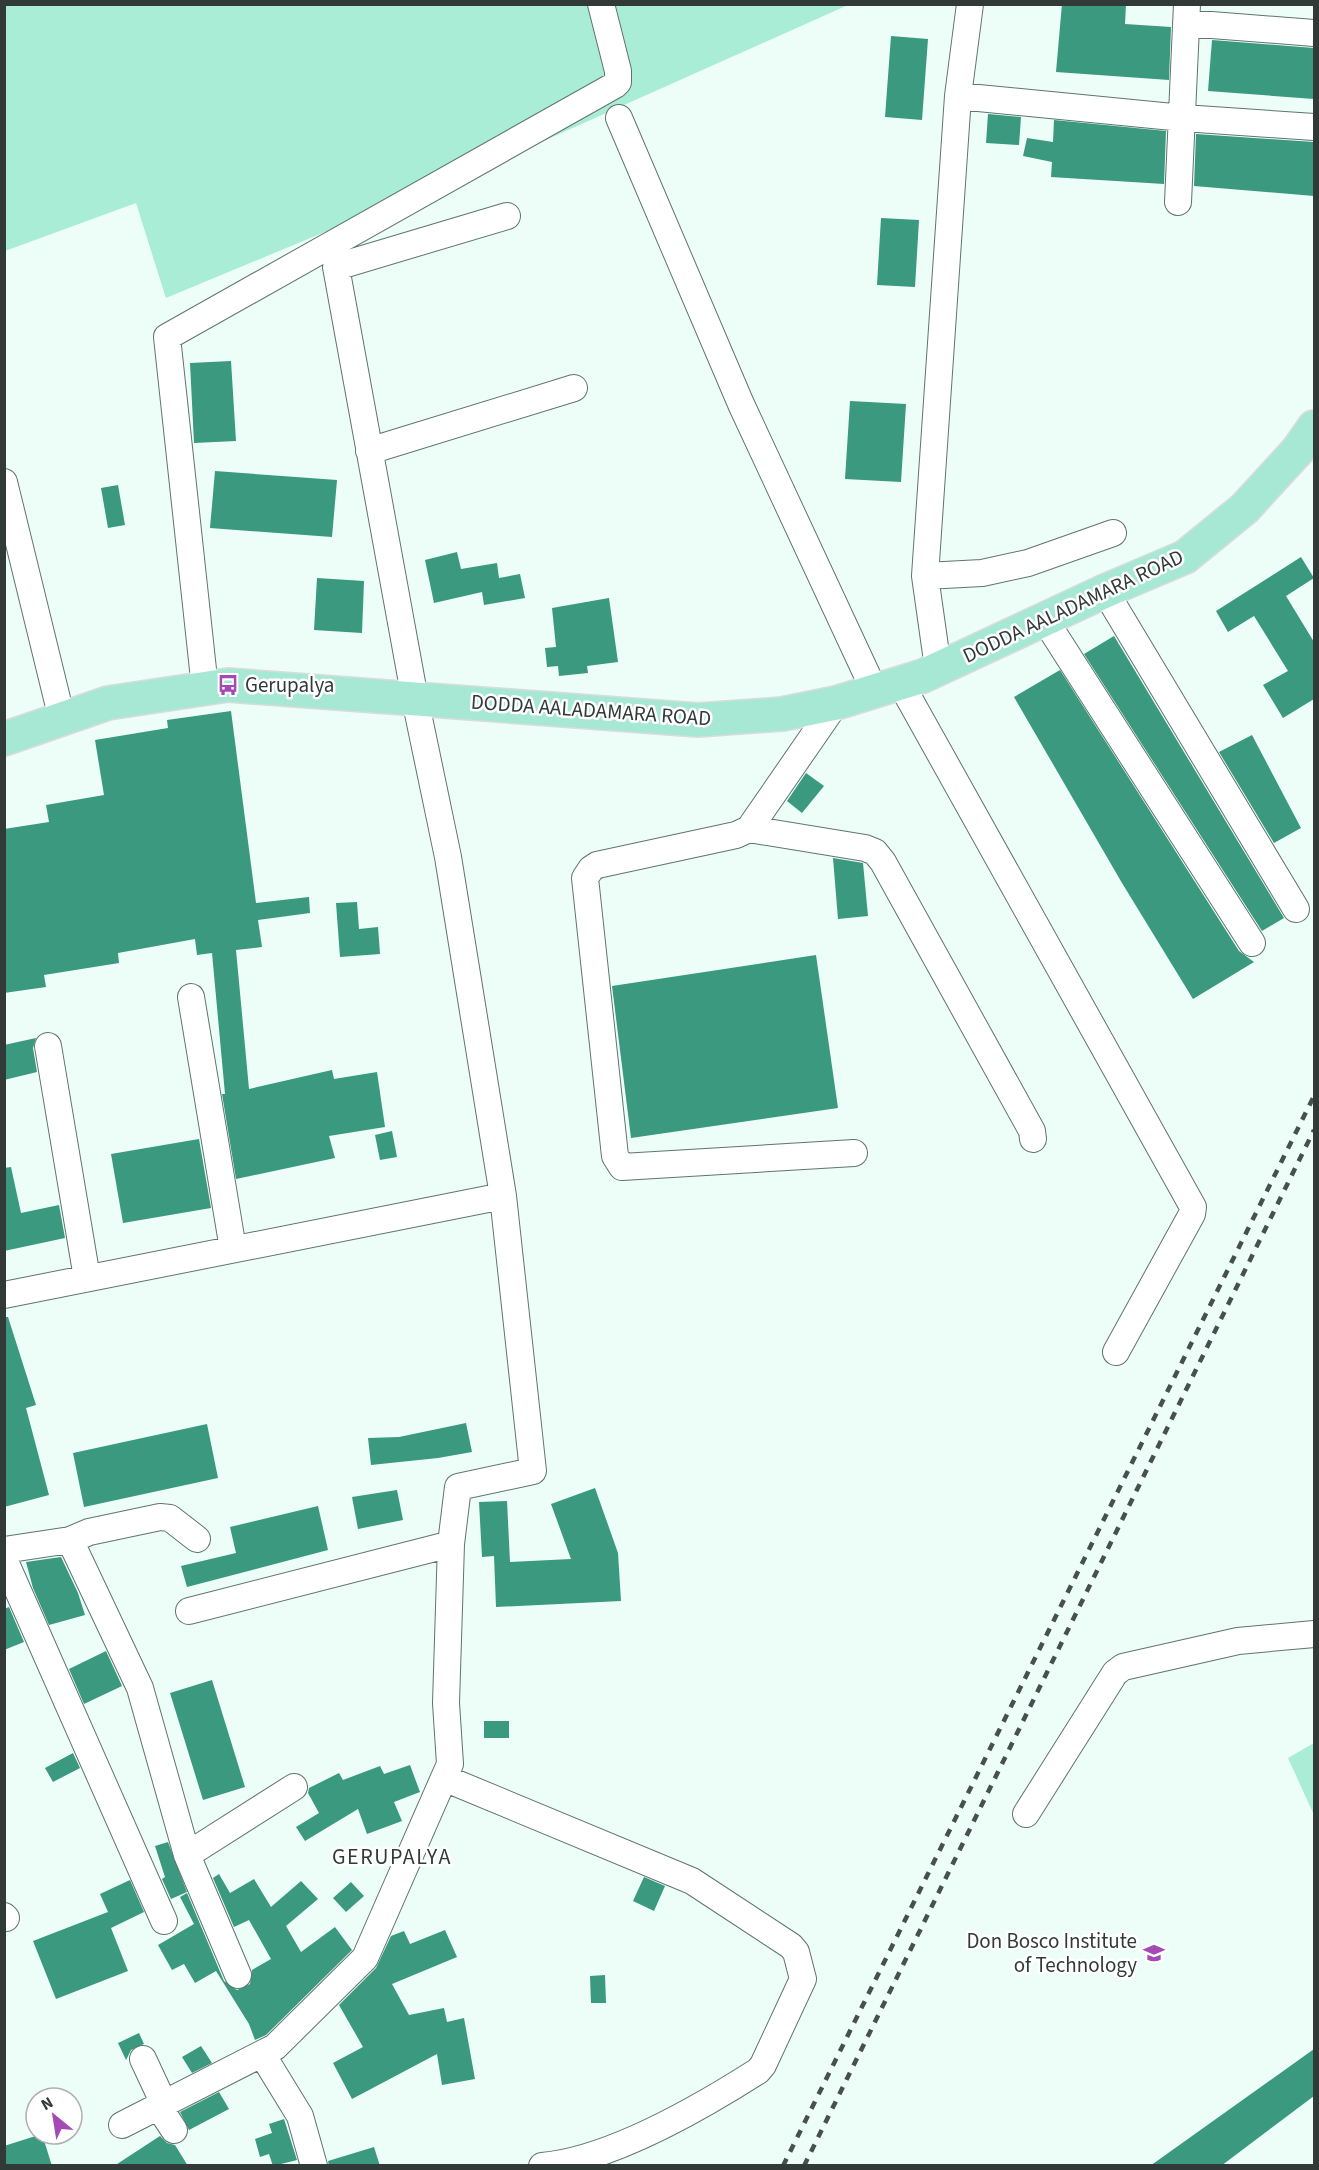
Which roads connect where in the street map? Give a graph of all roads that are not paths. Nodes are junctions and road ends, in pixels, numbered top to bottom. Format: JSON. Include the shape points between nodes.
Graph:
{"nodes":[{"id":1,"x":601,"y":4,"type":"edge"},
{"id":2,"x":970,"y":4,"type":"edge"},
{"id":3,"x":1187,"y":14,"type":"edge"},
{"id":4,"x":1314,"y":33,"type":"edge"},
{"id":5,"x":958,"y":96,"type":"junction"},
{"id":6,"x":619,"y":118,"type":"dead end"},
{"id":7,"x":1183,"y":118,"type":"junction"},
{"id":8,"x":1314,"y":126,"type":"edge"},
{"id":9,"x":1178,"y":202,"type":"dead end"},
{"id":10,"x":507,"y":216,"type":"dead end"},
{"id":11,"x":574,"y":388,"type":"dead end"},
{"id":12,"x":1314,"y":427,"type":"edge"},
{"id":13,"x":369,"y":451,"type":"junction"},
{"id":14,"x":4,"y":482,"type":"edge"},
{"id":15,"x":1113,"y":533,"type":"dead end"},
{"id":16,"x":925,"y":576,"type":"junction"},
{"id":17,"x":1105,"y":591,"type":"junction"},
{"id":18,"x":1045,"y":620,"type":"junction"},
{"id":19,"x":938,"y":668,"type":"junction"},
{"id":20,"x":205,"y":688,"type":"junction"},
{"id":21,"x":888,"y":688,"type":"junction"},
{"id":22,"x":415,"y":699,"type":"junction"},
{"id":23,"x":836,"y":703,"type":"junction"},
{"id":24,"x":62,"y":719,"type":"junction"},
{"id":25,"x":4,"y":739,"type":"edge"},
{"id":26,"x":749,"y":829,"type":"junction"},
{"id":27,"x":1296,"y":909,"type":"dead end"},
{"id":28,"x":1252,"y":943,"type":"dead end"},
{"id":29,"x":191,"y":997,"type":"dead end"},
{"id":30,"x":48,"y":1046,"type":"dead end"},
{"id":31,"x":1033,"y":1140,"type":"dead end"},
{"id":32,"x":854,"y":1153,"type":"dead end"},
{"id":33,"x":503,"y":1196,"type":"junction"},
{"id":34,"x":233,"y":1249,"type":"junction"},
{"id":35,"x":87,"y":1278,"type":"junction"},
{"id":36,"x":4,"y":1295,"type":"edge"},
{"id":37,"x":1116,"y":1352,"type":"dead end"},
{"id":38,"x":197,"y":1539,"type":"dead end"},
{"id":39,"x":70,"y":1540,"type":"junction"},
{"id":40,"x":451,"y":1544,"type":"junction"},
{"id":41,"x":4,"y":1550,"type":"edge"},
{"id":42,"x":4,"y":1559,"type":"edge"},
{"id":43,"x":189,"y":1611,"type":"dead end"},
{"id":44,"x":1314,"y":1634,"type":"edge"},
{"id":45,"x":444,"y":1778,"type":"junction"},
{"id":46,"x":294,"y":1787,"type":"dead end"},
{"id":47,"x":1026,"y":1814,"type":"dead end"},
{"id":48,"x":187,"y":1856,"type":"junction"},
{"id":49,"x":164,"y":1921,"type":"dead end"},
{"id":50,"x":238,"y":1975,"type":"dead end"},
{"id":51,"x":262,"y":2054,"type":"junction"},
{"id":52,"x":143,"y":2059,"type":"dead end"},
{"id":53,"x":161,"y":2106,"type":"junction"},
{"id":54,"x":123,"y":2126,"type":"dead end"},
{"id":55,"x":174,"y":2130,"type":"dead end"},
{"id":56,"x":555,"y":2165,"type":"edge"},
{"id":57,"x":314,"y":2166,"type":"edge"}],
"edges":[{"from":1,"to":20,"type":"street","via":[[618,71],[615,85],[167,337]]},
{"from":2,"to":5,"type":"street"},
{"from":3,"to":4,"type":"street"},
{"from":3,"to":7,"type":"street"},
{"from":5,"to":7,"type":"street"},
{"from":5,"to":16,"type":"street"},
{"from":6,"to":21,"type":"street","via":[[741,404]]},
{"from":7,"to":8,"type":"street"},
{"from":7,"to":9,"type":"street"},
{"from":10,"to":13,"type":"street","via":[[336,267]]},
{"from":11,"to":13,"type":"street"},
{"from":12,"to":17,"type":"main road","name":"DODDA AALADAMARA ROAD","via":[[1245,508],[1185,557]]},
{"from":13,"to":22,"type":"street"},
{"from":14,"to":24,"type":"street"},
{"from":15,"to":16,"type":"street","via":[[982,573]]},
{"from":16,"to":19,"type":"street"},
{"from":17,"to":18,"type":"main road","name":"DODDA AALADAMARA ROAD"},
{"from":17,"to":27,"type":"street"},
{"from":18,"to":19,"type":"main road","name":"DODDA AALADAMARA ROAD"},
{"from":18,"to":28,"type":"street"},
{"from":19,"to":21,"type":"main road","name":"DODDA AALADAMARA ROAD"},
{"from":20,"to":22,"type":"main road","name":"DODDA AALADAMARA ROAD","via":[[228,685]]},
{"from":20,"to":24,"type":"main road","name":"DODDA AALADAMARA ROAD","via":[[108,703]]},
{"from":21,"to":23,"type":"main road","name":"DODDA AALADAMARA ROAD"},
{"from":21,"to":37,"type":"street","via":[[1193,1207]]},
{"from":22,"to":23,"type":"main road","name":"DODDA AALADAMARA ROAD","via":[[698,720],[782,714]]},
{"from":22,"to":33,"type":"street","via":[[448,857]]},
{"from":23,"to":26,"type":"street"},
{"from":24,"to":25,"type":"main road","name":"DODDA AALADAMARA ROAD"},
{"from":26,"to":31,"type":"street","via":[[875,852],[1027,1121]]},
{"from":26,"to":32,"type":"street","via":[[597,865],[587,873],[615,1156],[627,1168]]},
{"from":29,"to":34,"type":"street"},
{"from":30,"to":35,"type":"street"},
{"from":33,"to":34,"type":"street"},
{"from":33,"to":40,"type":"street","via":[[533,1471],[458,1487]]},
{"from":34,"to":35,"type":"street"},
{"from":35,"to":36,"type":"street"},
{"from":38,"to":39,"type":"street","via":[[170,1518],[160,1517],[89,1532]]},
{"from":39,"to":41,"type":"street"},
{"from":39,"to":48,"type":"street","via":[[140,1688]]},
{"from":40,"to":43,"type":"street"},
{"from":40,"to":45,"type":"street","via":[[446,1703],[450,1764]]},
{"from":42,"to":49,"type":"street"},
{"from":44,"to":47,"type":"street","via":[[1238,1641],[1123,1667],[1115,1673]]},
{"from":45,"to":51,"type":"street","via":[[365,1958],[275,2047]]},
{"from":45,"to":56,"type":"street","via":[[692,1881],[791,1946],[803,1972],[758,2071],[641,2137]]},
{"from":46,"to":48,"type":"street"},
{"from":48,"to":50,"type":"street"},
{"from":51,"to":53,"type":"street"},
{"from":51,"to":57,"type":"street","via":[[300,2116]]},
{"from":52,"to":53,"type":"street"},
{"from":53,"to":54,"type":"street"},
{"from":53,"to":55,"type":"street"}]}
